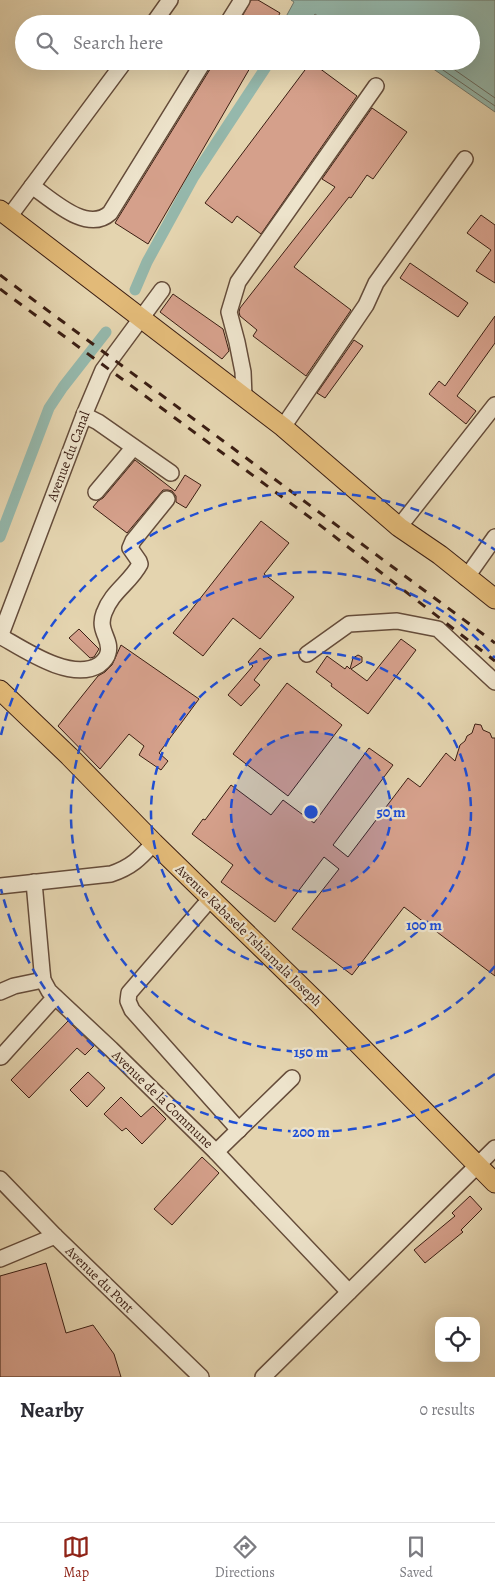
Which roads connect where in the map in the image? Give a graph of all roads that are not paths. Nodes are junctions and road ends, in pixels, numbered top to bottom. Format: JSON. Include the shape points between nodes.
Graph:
{"nodes":[{"id":1,"x":170,"y":0,"type":"edge"},
{"id":2,"x":242,"y":0,"type":"edge"},
{"id":3,"x":159,"y":15,"type":"edge"},
{"id":4,"x":233,"y":15,"type":"edge"},
{"id":5,"x":118,"y":70,"type":"edge"},
{"id":6,"x":198,"y":70,"type":"edge"},
{"id":7,"x":376,"y":86,"type":"dead end"},
{"id":8,"x":464,"y":159,"type":"dead end"},
{"id":9,"x":32,"y":186,"type":"junction"},
{"id":10,"x":4,"y":213,"type":"edge"},
{"id":11,"x":162,"y":290,"type":"dead end"},
{"id":12,"x":138,"y":317,"type":"junction"},
{"id":13,"x":244,"y":397,"type":"junction"},
{"id":14,"x":495,"y":405,"type":"edge"},
{"id":15,"x":84,"y":415,"type":"junction"},
{"id":16,"x":283,"y":427,"type":"junction"},
{"id":17,"x":133,"y":448,"type":"junction"},
{"id":18,"x":171,"y":473,"type":"dead end"},
{"id":19,"x":96,"y":492,"type":"dead end"},
{"id":20,"x":167,"y":498,"type":"dead end"},
{"id":21,"x":399,"y":526,"type":"junction"},
{"id":22,"x":495,"y":537,"type":"edge"},
{"id":23,"x":466,"y":578,"type":"junction"},
{"id":24,"x":495,"y":599,"type":"edge"},
{"id":25,"x":0,"y":636,"type":"edge"},
{"id":26,"x":307,"y":654,"type":"dead end"},
{"id":27,"x":495,"y":682,"type":"edge"},
{"id":28,"x":0,"y":690,"type":"edge"},
{"id":29,"x":154,"y":843,"type":"junction"},
{"id":30,"x":34,"y":882,"type":"junction"},
{"id":31,"x":0,"y":886,"type":"edge"},
{"id":32,"x":211,"y":898,"type":"junction"},
{"id":33,"x":43,"y":980,"type":"junction"},
{"id":34,"x":0,"y":992,"type":"edge"},
{"id":35,"x":56,"y":997,"type":"junction"},
{"id":36,"x":1,"y":1057,"type":"edge"},
{"id":37,"x":292,"y":1078,"type":"dead end"},
{"id":38,"x":239,"y":1130,"type":"junction"},
{"id":39,"x":495,"y":1148,"type":"edge"},
{"id":40,"x":216,"y":1152,"type":"junction"},
{"id":41,"x":478,"y":1166,"type":"junction"},
{"id":42,"x":0,"y":1179,"type":"edge"},
{"id":43,"x":495,"y":1183,"type":"edge"},
{"id":44,"x":56,"y":1236,"type":"junction"},
{"id":45,"x":0,"y":1259,"type":"edge"},
{"id":46,"x":349,"y":1292,"type":"junction"},
{"id":47,"x":201,"y":1377,"type":"edge"},
{"id":48,"x":263,"y":1377,"type":"edge"}],
"edges":[{"from":1,"to":3,"type":"street"},
{"from":2,"to":4,"type":"street"},
{"from":5,"to":9,"type":"street"},
{"from":6,"to":9,"type":"street","via":[[104,218],[76,217]]},
{"from":7,"to":13,"type":"street","via":[[238,282],[229,312],[243,372]]},
{"from":8,"to":16,"type":"street","via":[[376,283],[366,305]]},
{"from":9,"to":10,"type":"street"},
{"from":10,"to":12,"type":"main road"},
{"from":11,"to":12,"type":"street","name":"Avenue du Canal"},
{"from":12,"to":13,"type":"main road"},
{"from":12,"to":15,"type":"street","name":"Avenue du Canal","via":[[103,370]]},
{"from":13,"to":16,"type":"main road"},
{"from":14,"to":21,"type":"street"},
{"from":15,"to":17,"type":"street"},
{"from":15,"to":25,"type":"street","name":"Avenue du Canal"},
{"from":16,"to":21,"type":"main road"},
{"from":17,"to":18,"type":"street"},
{"from":17,"to":19,"type":"street"},
{"from":20,"to":25,"type":"street","via":[[133,541],[130,548],[140,564],[104,611],[102,626],[109,648],[103,662],[88,670],[56,666]]},
{"from":21,"to":23,"type":"main road"},
{"from":22,"to":23,"type":"street"},
{"from":23,"to":24,"type":"main road"},
{"from":26,"to":27,"type":"street","via":[[349,624],[397,621],[438,629]]},
{"from":28,"to":29,"type":"main road","name":"Avenue Kabasele Tshiamala Joseph"},
{"from":29,"to":30,"type":"street","via":[[131,865],[112,874]]},
{"from":29,"to":32,"type":"main road","name":"Avenue Kabasele Tshiamala Joseph"},
{"from":30,"to":31,"type":"street"},
{"from":30,"to":33,"type":"street"},
{"from":32,"to":38,"type":"street","via":[[129,993],[128,1001],[132,1010]]},
{"from":32,"to":41,"type":"main road","name":"Avenue Kabasele Tshiamala Joseph"},
{"from":33,"to":34,"type":"street"},
{"from":33,"to":35,"type":"street","name":"Avenue de la Commune"},
{"from":35,"to":36,"type":"street"},
{"from":35,"to":40,"type":"street","name":"Avenue de la Commune"},
{"from":37,"to":38,"type":"street"},
{"from":38,"to":40,"type":"street"},
{"from":39,"to":41,"type":"street"},
{"from":40,"to":46,"type":"street","name":"Avenue de la Commune"},
{"from":41,"to":43,"type":"main road","name":"Avenue Kabasele Tshiamala Joseph"},
{"from":41,"to":46,"type":"street"},
{"from":42,"to":44,"type":"street","name":"Avenue du Pont"},
{"from":44,"to":45,"type":"street"},
{"from":44,"to":47,"type":"street","name":"Avenue du Pont"},
{"from":46,"to":48,"type":"street"}]}
